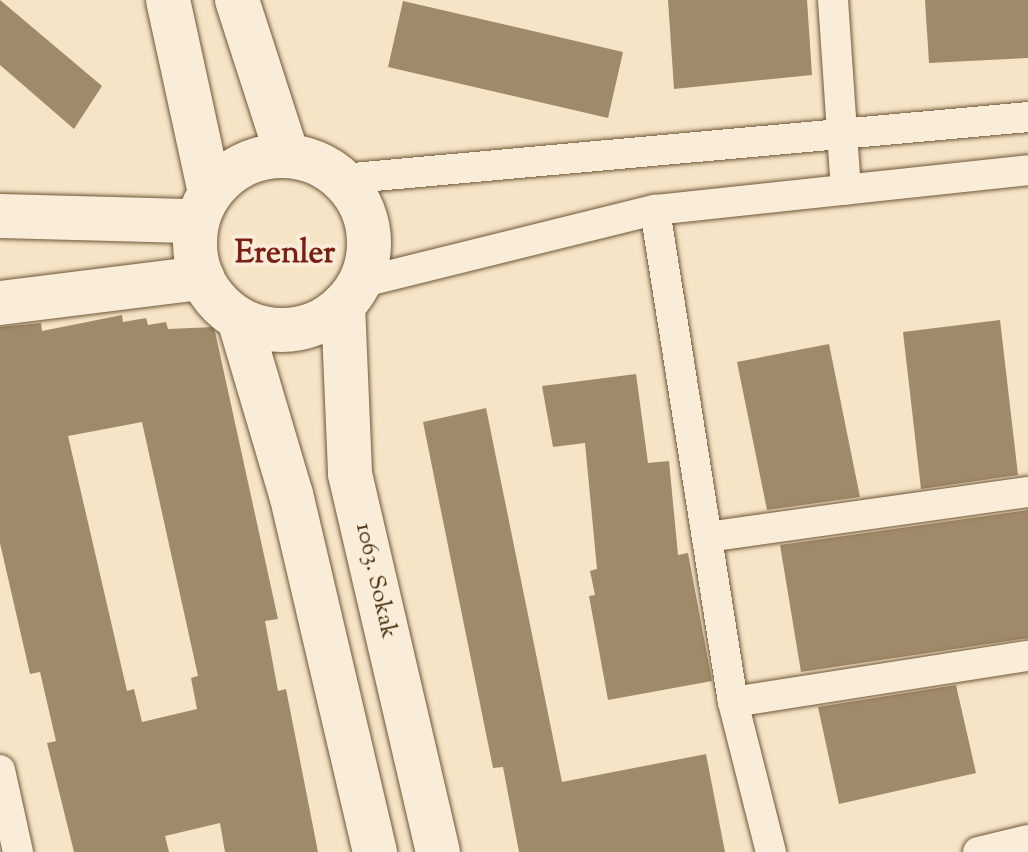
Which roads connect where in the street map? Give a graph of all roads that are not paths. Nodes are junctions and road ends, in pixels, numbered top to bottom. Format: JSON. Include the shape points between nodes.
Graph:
{"nodes":[{"id":1,"x":168,"y":0,"type":"edge"},
{"id":2,"x":237,"y":0,"type":"edge"},
{"id":3,"x":833,"y":0,"type":"edge"},
{"id":4,"x":1028,"y":117,"type":"edge"},
{"id":5,"x":842,"y":129,"type":"junction"},
{"id":6,"x":287,"y":155,"type":"junction"},
{"id":7,"x":1028,"y":170,"type":"edge"},
{"id":8,"x":342,"y":179,"type":"junction"},
{"id":9,"x":846,"y":190,"type":"junction"},
{"id":10,"x":203,"y":207,"type":"junction"},
{"id":11,"x":655,"y":210,"type":"junction"},
{"id":12,"x":0,"y":216,"type":"edge"},
{"id":13,"x":202,"y":278,"type":"junction"},
{"id":14,"x":351,"y":294,"type":"junction"},
{"id":15,"x":0,"y":303,"type":"edge"},
{"id":16,"x":239,"y":319,"type":"junction"},
{"id":17,"x":1028,"y":492,"type":"edge"},
{"id":18,"x":707,"y":537,"type":"junction"},
{"id":19,"x":1028,"y":656,"type":"edge"},
{"id":20,"x":733,"y":702,"type":"junction"},
{"id":21,"x":0,"y":770,"type":"edge"},
{"id":22,"x":1028,"y":840,"type":"edge"},
{"id":23,"x":18,"y":852,"type":"edge"},
{"id":24,"x":375,"y":852,"type":"edge"},
{"id":25,"x":438,"y":852,"type":"edge"},
{"id":26,"x":771,"y":852,"type":"edge"},
{"id":27,"x":978,"y":852,"type":"edge"}],
"edges":[{"from":1,"to":10,"type":"main road"},
{"from":2,"to":6,"type":"main road"},
{"from":3,"to":5,"type":"street"},
{"from":4,"to":5,"type":"street"},
{"from":5,"to":8,"type":"street"},
{"from":5,"to":9,"type":"street"},
{"from":6,"to":8,"type":"main road","via":[[317,162]]},
{"from":6,"to":10,"type":"main road","via":[[244,165]]},
{"from":7,"to":9,"type":"street"},
{"from":8,"to":14,"type":"main road","via":[[368,229]]},
{"from":9,"to":11,"type":"street"},
{"from":10,"to":12,"type":"main road"},
{"from":10,"to":13,"type":"main road"},
{"from":11,"to":14,"type":"street"},
{"from":11,"to":18,"type":"street"},
{"from":13,"to":15,"type":"main road"},
{"from":13,"to":16,"type":"main road"},
{"from":14,"to":16,"type":"main road","via":[[293,329]]},
{"from":14,"to":25,"type":"main road","name":"1063. Sokak","via":[[350,474]]},
{"from":16,"to":24,"type":"main road","via":[[291,494]]},
{"from":17,"to":18,"type":"street"},
{"from":18,"to":20,"type":"street"},
{"from":19,"to":20,"type":"street"},
{"from":20,"to":26,"type":"street"},
{"from":21,"to":23,"type":"street"},
{"from":22,"to":27,"type":"street"}]}
